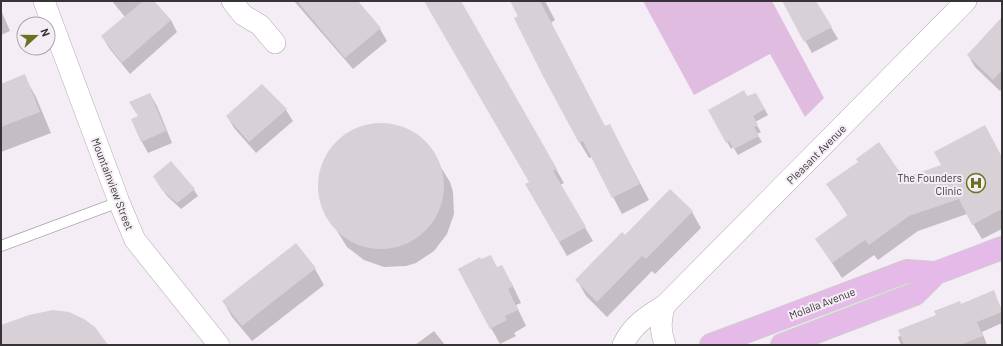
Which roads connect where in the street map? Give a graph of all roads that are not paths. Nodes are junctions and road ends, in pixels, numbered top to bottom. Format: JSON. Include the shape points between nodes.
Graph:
{"nodes":[{"id":1,"x":44,"y":1,"type":"edge"},
{"id":2,"x":232,"y":1,"type":"edge"},
{"id":3,"x":966,"y":1,"type":"edge"},
{"id":4,"x":275,"y":43,"type":"dead end"},
{"id":5,"x":119,"y":202,"type":"junction"},
{"id":6,"x":1,"y":246,"type":"edge"},
{"id":7,"x":1002,"y":248,"type":"edge"},
{"id":8,"x":936,"y":273,"type":"junction"},
{"id":9,"x":664,"y":305,"type":"junction"},
{"id":10,"x":219,"y":345,"type":"edge"},
{"id":11,"x":623,"y":345,"type":"edge"},
{"id":12,"x":665,"y":345,"type":"edge"},
{"id":13,"x":711,"y":345,"type":"edge"},
{"id":14,"x":782,"y":345,"type":"edge"}],
"edges":[{"from":1,"to":5,"type":"street","name":"Mountainview Street"},
{"from":2,"to":4,"type":"street","via":[[243,15],[260,25]]},
{"from":3,"to":9,"type":"street","name":"Pleasant Avenue"},
{"from":5,"to":6,"type":"lane"},
{"from":5,"to":10,"type":"street","name":"Mountainview Street","via":[[135,240]]},
{"from":7,"to":8,"type":"main road","name":"Molalla Avenue"},
{"from":8,"to":13,"type":"main road","name":"Molalla Avenue","via":[[907,271]]},
{"from":8,"to":14,"type":"main road","name":"Molalla Avenue","via":[[915,294]]},
{"from":9,"to":11,"type":"street","name":"Pleasant Avenue","via":[[638,322]]},
{"from":9,"to":12,"type":"street","via":[[660,327]]}]}
